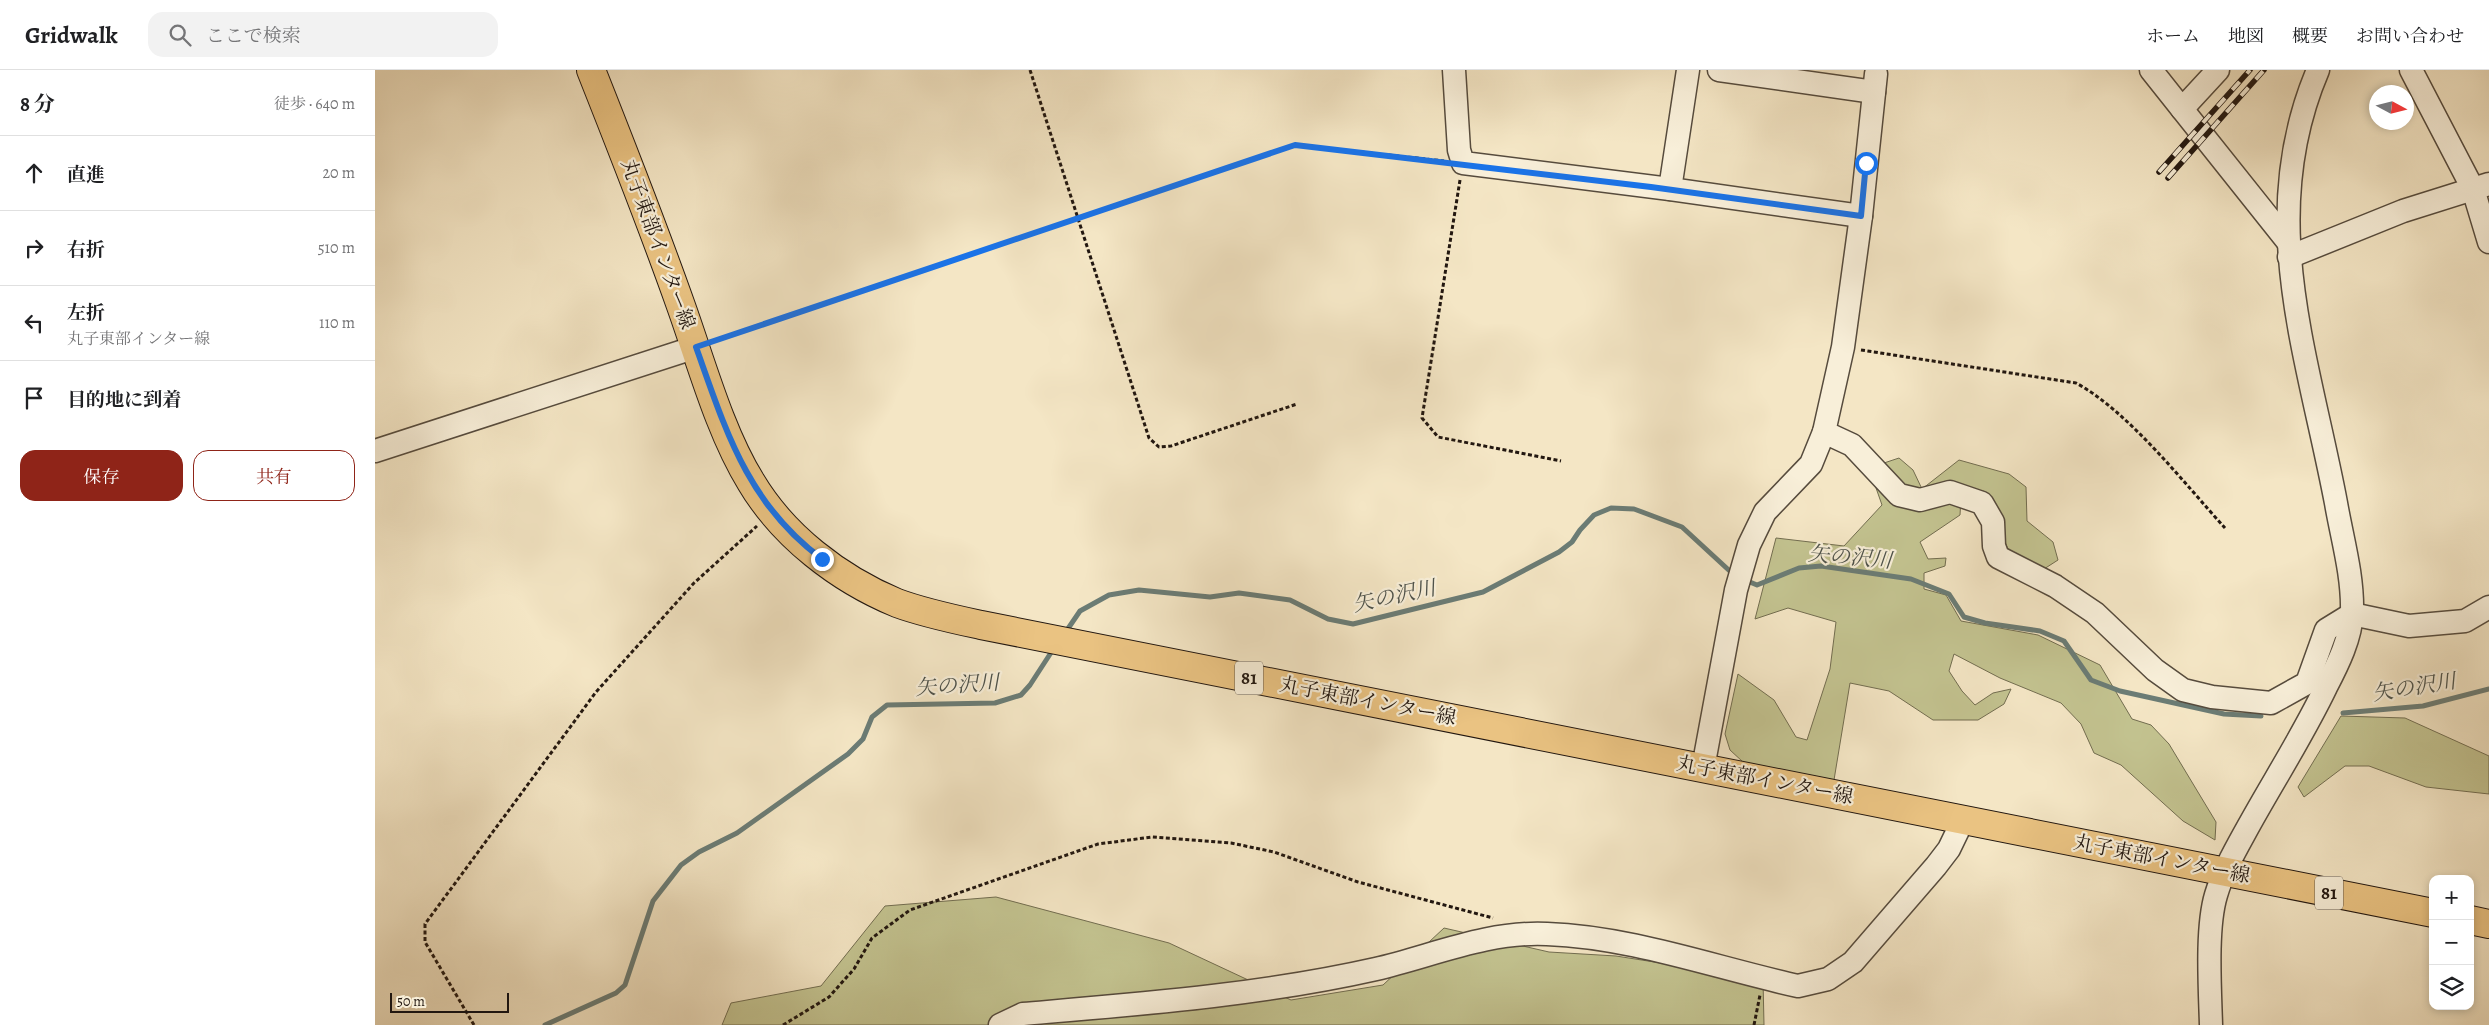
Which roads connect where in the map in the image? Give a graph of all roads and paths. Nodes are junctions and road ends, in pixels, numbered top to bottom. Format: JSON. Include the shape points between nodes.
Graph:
{"nodes":[{"id":1,"x":591,"y":70,"type":"edge"},
{"id":2,"x":1030,"y":70,"type":"edge"},
{"id":3,"x":1454,"y":70,"type":"edge"},
{"id":4,"x":1688,"y":70,"type":"edge"},
{"id":5,"x":1719,"y":70,"type":"edge"},
{"id":6,"x":2151,"y":70,"type":"edge"},
{"id":7,"x":2218,"y":70,"type":"edge"},
{"id":8,"x":2318,"y":70,"type":"edge"},
{"id":9,"x":2411,"y":70,"type":"edge"},
{"id":10,"x":2182,"y":109,"type":"junction"},
{"id":11,"x":1463,"y":163,"type":"junction"},
{"id":12,"x":2481,"y":186,"type":"edge"},
{"id":13,"x":1670,"y":189,"type":"junction"},
{"id":14,"x":1861,"y":216,"type":"junction"},
{"id":15,"x":1077,"y":218,"type":"junction"},
{"id":16,"x":2489,"y":242,"type":"edge"},
{"id":17,"x":2289,"y":250,"type":"junction"},
{"id":18,"x":696,"y":347,"type":"junction"},
{"id":19,"x":1843,"y":347,"type":"junction"},
{"id":20,"x":1297,"y":404,"type":"dead end"},
{"id":21,"x":1824,"y":432,"type":"junction"},
{"id":22,"x":375,"y":451,"type":"edge"},
{"id":23,"x":1561,"y":461,"type":"dead end"},
{"id":24,"x":772,"y":512,"type":"junction"},
{"id":25,"x":2225,"y":528,"type":"dead end"},
{"id":26,"x":2489,"y":607,"type":"edge"},
{"id":27,"x":2352,"y":614,"type":"junction"},
{"id":28,"x":2465,"y":621,"type":"junction"},
{"id":29,"x":2489,"y":621,"type":"edge"},
{"id":30,"x":1703,"y":768,"type":"junction"},
{"id":31,"x":1963,"y":820,"type":"junction"},
{"id":32,"x":2225,"y":871,"type":"junction"},
{"id":33,"x":2429,"y":912,"type":"edge"},
{"id":34,"x":1500,"y":920,"type":"dead end"},
{"id":35,"x":2474,"y":921,"type":"edge"},
{"id":36,"x":2489,"y":924,"type":"edge"},
{"id":37,"x":1763,"y":979,"type":"junction"},
{"id":38,"x":474,"y":1025,"type":"edge"},
{"id":39,"x":783,"y":1025,"type":"edge"},
{"id":40,"x":1000,"y":1025,"type":"edge"},
{"id":41,"x":1754,"y":1025,"type":"edge"},
{"id":42,"x":2211,"y":1025,"type":"edge"}],
"edges":[{"from":1,"to":18,"type":"main road","name":"丸子東部インター線","number":"81"},
{"from":2,"to":15,"type":"path"},
{"from":3,"to":11,"type":"street","via":[[1459,150]]},
{"from":4,"to":13,"type":"street"},
{"from":5,"to":14,"type":"street","via":[[1875,83]]},
{"from":6,"to":10,"type":"street"},
{"from":7,"to":10,"type":"street"},
{"from":8,"to":17,"type":"street","via":[[2302,114],[2288,190]]},
{"from":9,"to":12,"type":"street"},
{"from":10,"to":17,"type":"street"},
{"from":11,"to":13,"type":"street"},
{"from":11,"to":15,"type":"path","via":[[1295,145]]},
{"from":11,"to":23,"type":"path","via":[[1422,418],[1438,438]]},
{"from":12,"to":16,"type":"street"},
{"from":12,"to":17,"type":"street"},
{"from":13,"to":14,"type":"street"},
{"from":14,"to":19,"type":"street"},
{"from":15,"to":18,"type":"path"},
{"from":15,"to":20,"type":"path","via":[[1149,438],[1159,447],[1171,446]]},
{"from":17,"to":27,"type":"street","via":[[2296,318],[2350,581]]},
{"from":18,"to":22,"type":"street"},
{"from":18,"to":24,"type":"main road","name":"丸子東部インター線","number":"81","via":[[733,446],[749,480]]},
{"from":19,"to":21,"type":"street"},
{"from":19,"to":25,"type":"path","via":[[2076,383],[2097,394],[2153,449]]},
{"from":21,"to":27,"type":"street","via":[[1852,445],[1899,495],[1920,500],[1950,492],[1982,503],[1993,522],[1998,557],[2055,586],[2095,613],[2155,670],[2183,690],[2212,697],[2271,703],[2307,683],[2327,630]]},
{"from":21,"to":30,"type":"street","via":[[1811,464],[1765,512],[1749,545],[1736,590]]},
{"from":24,"to":30,"type":"main road","name":"丸子東部インター線","number":"81","via":[[811,551],[855,581],[898,603],[933,614]]},
{"from":24,"to":38,"type":"path","via":[[694,583],[596,692],[425,924],[425,942]]},
{"from":26,"to":28,"type":"street"},
{"from":27,"to":28,"type":"street","via":[[2409,626]]},
{"from":27,"to":32,"type":"street","via":[[2341,658]]},
{"from":28,"to":29,"type":"street"},
{"from":30,"to":31,"type":"main road","name":"丸子東部インター線","number":"81"},
{"from":31,"to":32,"type":"main road","name":"丸子東部インター線","number":"81"},
{"from":31,"to":37,"type":"street","via":[[1949,849],[1853,962],[1828,979],[1798,986]]},
{"from":32,"to":33,"type":"main road","name":"丸子東部インター線","number":"81"},
{"from":32,"to":42,"type":"street","via":[[2212,914]]},
{"from":34,"to":39,"type":"path","via":[[1358,882],[1275,852],[1231,844],[1152,837],[1099,844],[911,910],[872,938],[854,969],[829,997]]},
{"from":35,"to":36,"type":"main road"},
{"from":37,"to":40,"type":"street","via":[[1605,941],[1520,934],[1376,969],[1273,988],[1023,1014]]},
{"from":37,"to":41,"type":"path"}]}
